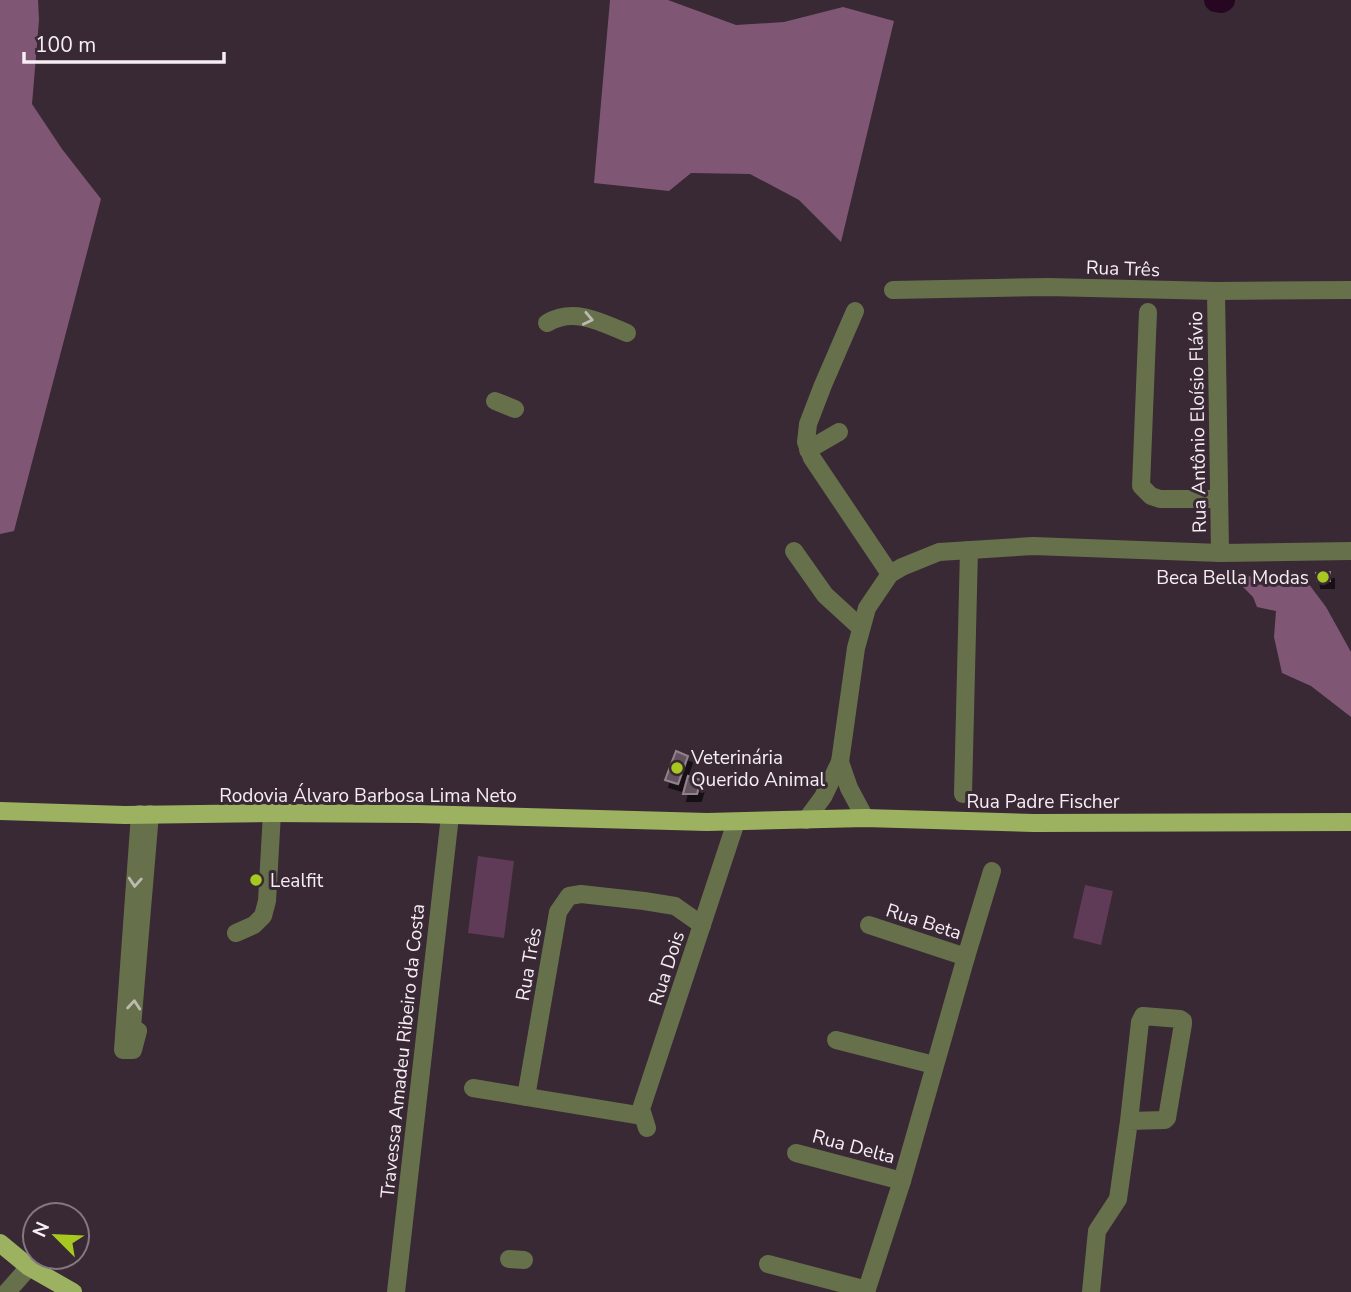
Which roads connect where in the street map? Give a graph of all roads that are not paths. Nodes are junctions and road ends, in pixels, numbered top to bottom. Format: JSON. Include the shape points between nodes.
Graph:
{"nodes":[{"id":1,"x":893,"y":290,"type":"dead end"},
{"id":2,"x":1351,"y":290,"type":"edge"},
{"id":3,"x":1216,"y":291,"type":"junction"},
{"id":4,"x":855,"y":311,"type":"dead end"},
{"id":5,"x":1147,"y":312,"type":"dead end"},
{"id":6,"x":547,"y":323,"type":"dead end"},
{"id":7,"x":627,"y":333,"type":"dead end"},
{"id":8,"x":495,"y":401,"type":"dead end"},
{"id":9,"x":515,"y":410,"type":"dead end"},
{"id":10,"x":839,"y":432,"type":"dead end"},
{"id":11,"x":808,"y":450,"type":"junction"},
{"id":12,"x":1219,"y":499,"type":"junction"},
{"id":13,"x":969,"y":550,"type":"junction"},
{"id":14,"x":794,"y":551,"type":"dead end"},
{"id":15,"x":1351,"y":551,"type":"edge"},
{"id":16,"x":1220,"y":553,"type":"junction"},
{"id":17,"x":890,"y":574,"type":"junction"},
{"id":18,"x":861,"y":628,"type":"junction"},
{"id":19,"x":840,"y":762,"type":"junction"},
{"id":20,"x":963,"y":794,"type":"dead end"},
{"id":21,"x":0,"y":811,"type":"edge"},
{"id":22,"x":272,"y":813,"type":"junction"},
{"id":23,"x":145,"y":814,"type":"junction"},
{"id":24,"x":450,"y":816,"type":"junction"},
{"id":25,"x":864,"y":818,"type":"junction"},
{"id":26,"x":806,"y":820,"type":"junction"},
{"id":27,"x":736,"y":822,"type":"junction"},
{"id":28,"x":1351,"y":822,"type":"edge"},
{"id":29,"x":992,"y":871,"type":"dead end"},
{"id":30,"x":702,"y":925,"type":"junction"},
{"id":31,"x":869,"y":925,"type":"dead end"},
{"id":32,"x":236,"y":933,"type":"dead end"},
{"id":33,"x":966,"y":957,"type":"junction"},
{"id":34,"x":836,"y":1040,"type":"dead end"},
{"id":35,"x":934,"y":1065,"type":"junction"},
{"id":36,"x":473,"y":1088,"type":"dead end"},
{"id":37,"x":526,"y":1097,"type":"junction"},
{"id":38,"x":1129,"y":1121,"type":"junction"},
{"id":39,"x":796,"y":1153,"type":"dead end"},
{"id":40,"x":901,"y":1181,"type":"junction"},
{"id":41,"x":0,"y":1244,"type":"edge"},
{"id":42,"x":21,"y":1261,"type":"edge"},
{"id":43,"x":768,"y":1264,"type":"dead end"},
{"id":44,"x":25,"y":1271,"type":"edge"},
{"id":45,"x":36,"y":1271,"type":"edge"},
{"id":46,"x":867,"y":1291,"type":"edge"},
{"id":47,"x":7,"y":1292,"type":"edge"},
{"id":48,"x":73,"y":1292,"type":"edge"},
{"id":49,"x":396,"y":1292,"type":"edge"},
{"id":50,"x":1091,"y":1292,"type":"edge"}],
"edges":[{"from":1,"to":3,"type":"street","name":"Rua Três"},
{"from":2,"to":3,"type":"street","name":"Rua Três"},
{"from":3,"to":12,"type":"street","name":"Rua Antônio Eloísio Flávio"},
{"from":4,"to":11,"type":"street","via":[[808,424]]},
{"from":5,"to":12,"type":"street","via":[[1141,486],[1160,499]]},
{"from":6,"to":7,"type":"street","one_way":true,"via":[[566,316],[591,318]]},
{"from":8,"to":9,"type":"street"},
{"from":10,"to":11,"type":"street"},
{"from":11,"to":17,"type":"street"},
{"from":12,"to":16,"type":"street","name":"Rua Antônio Eloísio Flávio"},
{"from":13,"to":16,"type":"street","via":[[1033,546]]},
{"from":13,"to":17,"type":"street","via":[[939,551]]},
{"from":13,"to":20,"type":"street"},
{"from":14,"to":18,"type":"street","via":[[825,595]]},
{"from":15,"to":16,"type":"street"},
{"from":17,"to":18,"type":"street","via":[[867,608]]},
{"from":18,"to":19,"type":"street"},
{"from":19,"to":25,"type":"street"},
{"from":19,"to":26,"type":"street"},
{"from":21,"to":23,"type":"main road","name":"Rodovia Álvaro Barbosa Lima Neto"},
{"from":22,"to":23,"type":"main road","name":"Rodovia Álvaro Barbosa Lima Neto"},
{"from":22,"to":24,"type":"main road","name":"Rodovia Álvaro Barbosa Lima Neto"},
{"from":22,"to":32,"type":"street","via":[[265,908],[254,925]]},
{"from":23,"to":23,"type":"street","one_way":true,"via":[[123,1050],[134,1050],[138,1031],[132,1027]]},
{"from":24,"to":27,"type":"main road","name":"Rodovia Álvaro Barbosa Lima Neto"},
{"from":24,"to":49,"type":"street","name":"Travessa Amadeu Ribeiro da Costa"},
{"from":25,"to":26,"type":"main road","name":"Rua Padre Fischer"},
{"from":25,"to":28,"type":"main road","name":"Rua Padre Fischer","via":[[1034,823]]},
{"from":26,"to":27,"type":"main road","name":"Rua Padre Fischer"},
{"from":27,"to":30,"type":"street","name":"Rua Dois"},
{"from":29,"to":33,"type":"street"},
{"from":30,"to":37,"type":"street","name":"Rua Dois","via":[[641,1109],[645,1122]]},
{"from":30,"to":37,"type":"street","name":"Rua Três","via":[[675,906],[581,894],[569,897],[558,912]]},
{"from":31,"to":33,"type":"street","name":"Rua Beta"},
{"from":33,"to":35,"type":"street"},
{"from":34,"to":35,"type":"street"},
{"from":35,"to":40,"type":"street"},
{"from":36,"to":37,"type":"street"},
{"from":38,"to":38,"type":"street","via":[[1141,1018],[1180,1019],[1183,1024],[1167,1118]]},
{"from":38,"to":50,"type":"street","via":[[1118,1199],[1097,1231]]},
{"from":39,"to":40,"type":"street","name":"Rua Delta"},
{"from":40,"to":46,"type":"street"},
{"from":41,"to":42,"type":"main road"},
{"from":43,"to":46,"type":"street"},
{"from":44,"to":47,"type":"street"},
{"from":45,"to":48,"type":"main road"}]}
